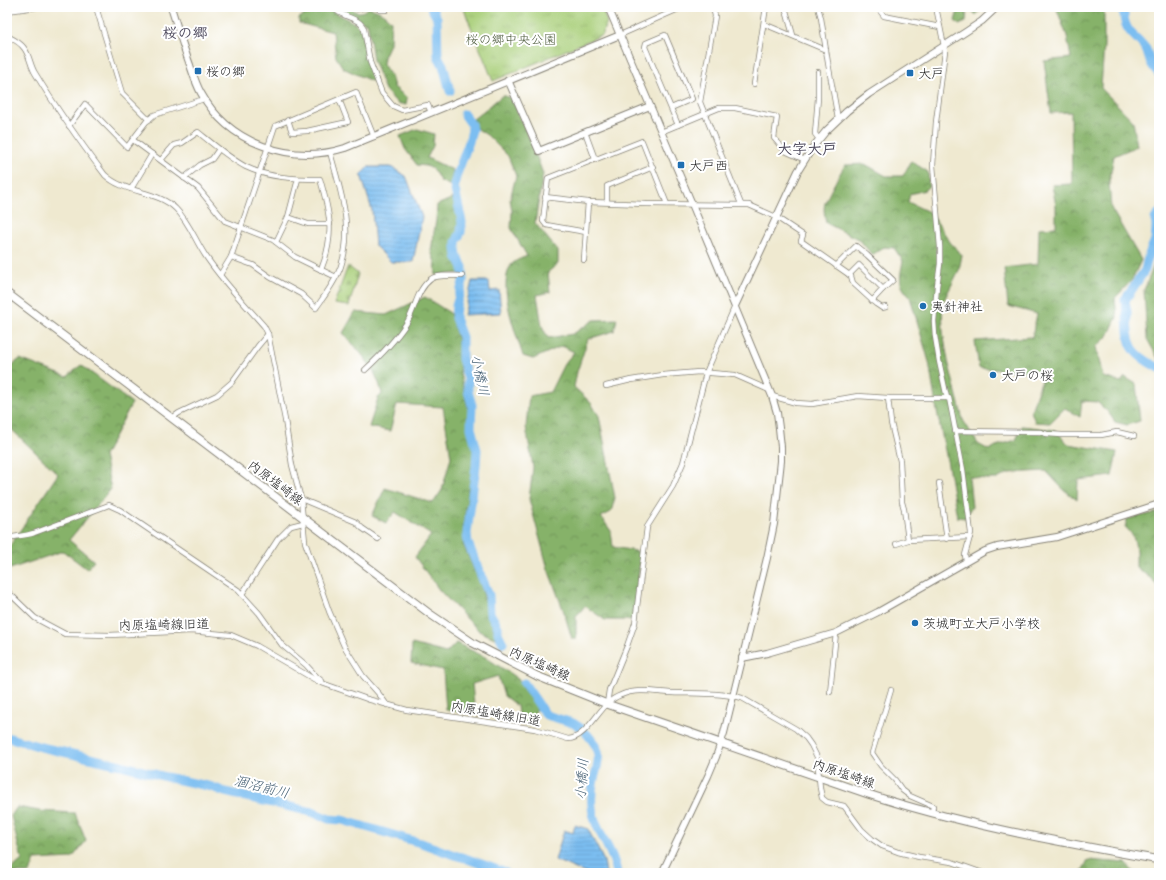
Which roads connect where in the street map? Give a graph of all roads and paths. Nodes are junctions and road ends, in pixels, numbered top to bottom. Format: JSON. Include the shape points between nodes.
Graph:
{"nodes":[{"id":1,"x":36,"y":7,"type":"edge"},
{"id":2,"x":96,"y":7,"type":"edge"},
{"id":3,"x":171,"y":7,"type":"edge"},
{"id":4,"x":333,"y":7,"type":"edge"},
{"id":5,"x":355,"y":7,"type":"edge"},
{"id":6,"x":365,"y":7,"type":"edge"},
{"id":7,"x":376,"y":7,"type":"edge"},
{"id":8,"x":608,"y":7,"type":"edge"},
{"id":9,"x":683,"y":7,"type":"edge"},
{"id":10,"x":713,"y":7,"type":"edge"},
{"id":11,"x":766,"y":7,"type":"edge"},
{"id":12,"x":785,"y":7,"type":"edge"},
{"id":13,"x":818,"y":7,"type":"edge"},
{"id":14,"x":876,"y":7,"type":"edge"},
{"id":15,"x":936,"y":7,"type":"edge"},
{"id":16,"x":997,"y":7,"type":"edge"},
{"id":17,"x":386,"y":10,"type":"dead end"},
{"id":18,"x":7,"y":11,"type":"edge"},
{"id":19,"x":764,"y":24,"type":"junction"},
{"id":20,"x":940,"y":27,"type":"junction"},
{"id":21,"x":620,"y":35,"type":"junction"},
{"id":22,"x":793,"y":35,"type":"junction"},
{"id":23,"x":7,"y":36,"type":"edge"},
{"id":24,"x":944,"y":46,"type":"junction"},
{"id":25,"x":826,"y":50,"type":"junction"},
{"id":26,"x":818,"y":72,"type":"dead end"},
{"id":27,"x":508,"y":80,"type":"junction"},
{"id":28,"x":754,"y":84,"type":"dead end"},
{"id":29,"x":204,"y":99,"type":"junction"},
{"id":30,"x":339,"y":99,"type":"junction"},
{"id":31,"x":650,"y":106,"type":"junction"},
{"id":32,"x":671,"y":108,"type":"junction"},
{"id":33,"x":431,"y":113,"type":"junction"},
{"id":34,"x":705,"y":114,"type":"junction"},
{"id":35,"x":838,"y":119,"type":"junction"},
{"id":36,"x":149,"y":120,"type":"junction"},
{"id":37,"x":288,"y":120,"type":"junction"},
{"id":38,"x":678,"y":125,"type":"junction"},
{"id":39,"x":69,"y":126,"type":"junction"},
{"id":40,"x":585,"y":132,"type":"junction"},
{"id":41,"x":661,"y":132,"type":"junction"},
{"id":42,"x":374,"y":137,"type":"junction"},
{"id":43,"x":819,"y":139,"type":"junction"},
{"id":44,"x":134,"y":140,"type":"junction"},
{"id":45,"x":268,"y":148,"type":"junction"},
{"id":46,"x":219,"y":149,"type":"junction"},
{"id":47,"x":330,"y":152,"type":"junction"},
{"id":48,"x":152,"y":154,"type":"junction"},
{"id":49,"x":595,"y":159,"type":"junction"},
{"id":50,"x":161,"y":160,"type":"junction"},
{"id":51,"x":805,"y":160,"type":"junction"},
{"id":52,"x":653,"y":168,"type":"junction"},
{"id":53,"x":260,"y":172,"type":"junction"},
{"id":54,"x":184,"y":178,"type":"junction"},
{"id":55,"x":298,"y":178,"type":"junction"},
{"id":56,"x":131,"y":189,"type":"junction"},
{"id":57,"x":545,"y":197,"type":"junction"},
{"id":58,"x":588,"y":202,"type":"junction"},
{"id":59,"x":607,"y":202,"type":"junction"},
{"id":60,"x":667,"y":204,"type":"junction"},
{"id":61,"x":692,"y":204,"type":"junction"},
{"id":62,"x":741,"y":204,"type":"junction"},
{"id":63,"x":288,"y":217,"type":"junction"},
{"id":64,"x":776,"y":217,"type":"junction"},
{"id":65,"x":330,"y":224,"type":"junction"},
{"id":66,"x":241,"y":228,"type":"junction"},
{"id":67,"x":586,"y":232,"type":"junction"},
{"id":68,"x":276,"y":242,"type":"junction"},
{"id":69,"x":231,"y":257,"type":"junction"},
{"id":70,"x":584,"y":260,"type":"dead end"},
{"id":71,"x":836,"y":266,"type":"junction"},
{"id":72,"x":321,"y":270,"type":"junction"},
{"id":73,"x":220,"y":275,"type":"junction"},
{"id":74,"x":849,"y":275,"type":"junction"},
{"id":75,"x":462,"y":276,"type":"dead end"},
{"id":76,"x":336,"y":277,"type":"junction"},
{"id":77,"x":883,"y":289,"type":"junction"},
{"id":78,"x":7,"y":293,"type":"edge"},
{"id":79,"x":872,"y":301,"type":"junction"},
{"id":80,"x":735,"y":306,"type":"junction"},
{"id":81,"x":886,"y":307,"type":"dead end"},
{"id":82,"x":268,"y":334,"type":"junction"},
{"id":83,"x":365,"y":370,"type":"dead end"},
{"id":84,"x":706,"y":373,"type":"junction"},
{"id":85,"x":606,"y":386,"type":"dead end"},
{"id":86,"x":770,"y":393,"type":"junction"},
{"id":87,"x":888,"y":398,"type":"junction"},
{"id":88,"x":947,"y":398,"type":"junction"},
{"id":89,"x":172,"y":418,"type":"junction"},
{"id":90,"x":955,"y":431,"type":"junction"},
{"id":91,"x":1134,"y":436,"type":"dead end"},
{"id":92,"x":939,"y":483,"type":"dead end"},
{"id":93,"x":301,"y":500,"type":"junction"},
{"id":94,"x":1159,"y":504,"type":"edge"},
{"id":95,"x":302,"y":520,"type":"junction"},
{"id":96,"x":970,"y":537,"type":"junction"},
{"id":97,"x":7,"y":538,"type":"edge"},
{"id":98,"x":378,"y":539,"type":"dead end"},
{"id":99,"x":947,"y":539,"type":"junction"},
{"id":100,"x":908,"y":540,"type":"junction"},
{"id":101,"x":896,"y":544,"type":"dead end"},
{"id":102,"x":966,"y":561,"type":"junction"},
{"id":103,"x":7,"y":591,"type":"edge"},
{"id":104,"x":242,"y":594,"type":"junction"},
{"id":105,"x":836,"y":633,"type":"junction"},
{"id":106,"x":742,"y":658,"type":"junction"},
{"id":107,"x":328,"y":685,"type":"junction"},
{"id":108,"x":891,"y":690,"type":"dead end"},
{"id":109,"x":830,"y":692,"type":"dead end"},
{"id":110,"x":732,"y":695,"type":"junction"},
{"id":111,"x":608,"y":704,"type":"junction"},
{"id":112,"x":387,"y":705,"type":"junction"},
{"id":113,"x":721,"y":743,"type":"junction"},
{"id":114,"x":819,"y":777,"type":"junction"},
{"id":115,"x":932,"y":813,"type":"junction"},
{"id":116,"x":1159,"y":860,"type":"edge"},
{"id":117,"x":662,"y":873,"type":"edge"},
{"id":118,"x":983,"y":873,"type":"edge"}],
"edges":[{"from":1,"to":18,"type":"street"},
{"from":2,"to":36,"type":"street","via":[[122,93]]},
{"from":3,"to":29,"type":"street","via":[[195,81]]},
{"from":4,"to":33,"type":"street","via":[[363,25],[370,62],[382,93],[393,106],[406,110],[428,105]]},
{"from":5,"to":6,"type":"street"},
{"from":7,"to":17,"type":"street"},
{"from":8,"to":21,"type":"street"},
{"from":9,"to":21,"type":"street"},
{"from":10,"to":34,"type":"street","via":[[715,16],[700,102]]},
{"from":11,"to":19,"type":"street"},
{"from":12,"to":22,"type":"street"},
{"from":13,"to":25,"type":"street"},
{"from":14,"to":20,"type":"street","via":[[884,16]]},
{"from":15,"to":20,"type":"street"},
{"from":16,"to":24,"type":"street","via":[[982,21]]},
{"from":19,"to":22,"type":"street"},
{"from":19,"to":28,"type":"street"},
{"from":20,"to":24,"type":"street"},
{"from":21,"to":27,"type":"street"},
{"from":21,"to":31,"type":"street"},
{"from":22,"to":25,"type":"street"},
{"from":23,"to":39,"type":"street","via":[[24,47],[34,71]]},
{"from":24,"to":35,"type":"street","via":[[869,94]]},
{"from":24,"to":88,"type":"street","via":[[933,165],[940,247],[935,336]]},
{"from":25,"to":35,"type":"street"},
{"from":26,"to":43,"type":"street","via":[[815,134]]},
{"from":27,"to":33,"type":"street"},
{"from":27,"to":40,"type":"street","via":[[539,151]]},
{"from":29,"to":36,"type":"street","via":[[154,115]]},
{"from":29,"to":45,"type":"street","via":[[232,129]]},
{"from":30,"to":37,"type":"street"},
{"from":30,"to":37,"type":"street","via":[[348,122],[292,132]]},
{"from":30,"to":42,"type":"street","via":[[356,92]]},
{"from":31,"to":40,"type":"street"},
{"from":31,"to":41,"type":"street"},
{"from":32,"to":32,"type":"street","via":[[645,47],[646,43],[665,35],[692,99]]},
{"from":32,"to":38,"type":"street"},
{"from":33,"to":42,"type":"street"},
{"from":34,"to":38,"type":"street"},
{"from":34,"to":51,"type":"street","via":[[720,108],[735,108],[777,118],[774,138],[785,151]]},
{"from":34,"to":62,"type":"street"},
{"from":35,"to":43,"type":"street"},
{"from":36,"to":44,"type":"street"},
{"from":37,"to":45,"type":"street","via":[[275,126]]},
{"from":38,"to":41,"type":"street"},
{"from":39,"to":44,"type":"street","via":[[85,104],[127,148]]},
{"from":39,"to":56,"type":"street","via":[[105,174],[111,180]]},
{"from":40,"to":49,"type":"street"},
{"from":41,"to":61,"type":"street"},
{"from":42,"to":47,"type":"street"},
{"from":43,"to":51,"type":"street"},
{"from":44,"to":48,"type":"street"},
{"from":45,"to":47,"type":"street","via":[[297,154]]},
{"from":45,"to":53,"type":"street"},
{"from":46,"to":50,"type":"street","via":[[198,132],[174,146]]},
{"from":46,"to":53,"type":"street","via":[[246,167]]},
{"from":46,"to":54,"type":"street","via":[[212,159]]},
{"from":47,"to":76,"type":"street","via":[[344,204],[346,226],[344,254]]},
{"from":48,"to":50,"type":"street"},
{"from":48,"to":56,"type":"street"},
{"from":49,"to":52,"type":"street","via":[[642,141]]},
{"from":49,"to":57,"type":"street","via":[[548,178]]},
{"from":50,"to":54,"type":"street"},
{"from":51,"to":64,"type":"street"},
{"from":52,"to":59,"type":"street","via":[[607,186]]},
{"from":52,"to":60,"type":"street"},
{"from":53,"to":55,"type":"street"},
{"from":53,"to":66,"type":"street"},
{"from":54,"to":66,"type":"street","via":[[198,188],[225,221]]},
{"from":55,"to":63,"type":"street"},
{"from":55,"to":65,"type":"street","via":[[320,178],[328,205]]},
{"from":56,"to":73,"type":"street","via":[[161,198],[175,208]]},
{"from":57,"to":58,"type":"street"},
{"from":57,"to":67,"type":"street","via":[[543,221],[546,225]]},
{"from":58,"to":59,"type":"street"},
{"from":58,"to":67,"type":"street"},
{"from":59,"to":60,"type":"street"},
{"from":60,"to":61,"type":"street"},
{"from":61,"to":62,"type":"street"},
{"from":61,"to":80,"type":"street"},
{"from":62,"to":64,"type":"street","via":[[749,204]]},
{"from":63,"to":65,"type":"street","via":[[308,224]]},
{"from":63,"to":68,"type":"street"},
{"from":64,"to":71,"type":"street","via":[[803,235],[801,241]]},
{"from":64,"to":80,"type":"street"},
{"from":65,"to":72,"type":"street","via":[[330,238]]},
{"from":66,"to":68,"type":"street"},
{"from":66,"to":69,"type":"street"},
{"from":67,"to":70,"type":"street"},
{"from":68,"to":72,"type":"street","via":[[295,257]]},
{"from":69,"to":73,"type":"street"},
{"from":69,"to":76,"type":"street","via":[[254,265],[301,294],[316,308]]},
{"from":71,"to":74,"type":"street"},
{"from":71,"to":77,"type":"street","via":[[856,246],[893,280]]},
{"from":72,"to":76,"type":"street"},
{"from":73,"to":82,"type":"street"},
{"from":74,"to":77,"type":"street","via":[[859,265]]},
{"from":74,"to":79,"type":"street","via":[[853,283]]},
{"from":75,"to":83,"type":"street","via":[[431,279],[420,290],[407,322]]},
{"from":77,"to":79,"type":"street"},
{"from":78,"to":89,"type":"main road","name":"内原塩崎線"},
{"from":79,"to":81,"type":"street","via":[[882,308]]},
{"from":80,"to":84,"type":"street"},
{"from":80,"to":86,"type":"street"},
{"from":82,"to":89,"type":"street","via":[[232,382],[216,395]]},
{"from":82,"to":93,"type":"street","via":[[292,465]]},
{"from":84,"to":85,"type":"street","via":[[663,375]]},
{"from":84,"to":86,"type":"street","via":[[735,375]]},
{"from":84,"to":111,"type":"street","via":[[683,463],[673,486],[647,527],[635,623],[609,690]]},
{"from":86,"to":87,"type":"street","via":[[796,403],[812,404],[858,396]]},
{"from":86,"to":106,"type":"street","via":[[777,413],[781,447],[775,517]]},
{"from":87,"to":88,"type":"street"},
{"from":87,"to":100,"type":"street","via":[[890,423],[900,461],[902,502]]},
{"from":88,"to":90,"type":"street"},
{"from":89,"to":95,"type":"main road","name":"内原塩崎線"},
{"from":90,"to":91,"type":"street","via":[[1040,432],[1062,435],[1117,432]]},
{"from":90,"to":96,"type":"street","via":[[972,532]]},
{"from":92,"to":99,"type":"street"},
{"from":93,"to":95,"type":"street"},
{"from":93,"to":98,"type":"street","via":[[356,522]]},
{"from":94,"to":102,"type":"street","via":[[1057,537],[991,549]]},
{"from":95,"to":104,"type":"street","via":[[291,526],[278,539]]},
{"from":95,"to":111,"type":"main road","name":"内原塩崎線","via":[[473,643],[531,674]]},
{"from":95,"to":112,"type":"street","via":[[305,542],[344,646],[363,676]]},
{"from":96,"to":99,"type":"street"},
{"from":96,"to":102,"type":"street"},
{"from":97,"to":104,"type":"street","via":[[34,533],[109,505]]},
{"from":99,"to":100,"type":"street"},
{"from":100,"to":101,"type":"street"},
{"from":102,"to":105,"type":"street"},
{"from":103,"to":107,"type":"street","name":"内原塩崎線旧道","via":[[36,618],[65,634],[110,636],[191,631],[230,635],[257,646]]},
{"from":104,"to":107,"type":"street","via":[[282,645]]},
{"from":105,"to":106,"type":"street"},
{"from":105,"to":109,"type":"street"},
{"from":106,"to":110,"type":"street"},
{"from":107,"to":112,"type":"street","name":"内原塩崎線旧道"},
{"from":108,"to":115,"type":"street","via":[[872,753],[902,790],[933,806]]},
{"from":110,"to":111,"type":"street","name":"内原塩崎線旧道","via":[[645,691],[622,694]]},
{"from":110,"to":113,"type":"street"},
{"from":110,"to":114,"type":"street","name":"内原塩崎線旧道","via":[[746,700],[801,733],[815,752]]},
{"from":111,"to":112,"type":"street","name":"内原塩崎線旧道","via":[[574,739],[562,738],[535,729]]},
{"from":111,"to":113,"type":"main road","name":"内原塩崎線"},
{"from":113,"to":114,"type":"main road","name":"内原塩崎線"},
{"from":113,"to":117,"type":"street"},
{"from":114,"to":115,"type":"main road","name":"内原塩崎線"},
{"from":114,"to":118,"type":"street","name":"内原塩崎線旧道","via":[[822,798],[827,802],[844,806],[862,830],[882,846],[919,857],[952,862]]},
{"from":115,"to":116,"type":"main road","name":"内原塩崎線","via":[[1026,835]]}]}
